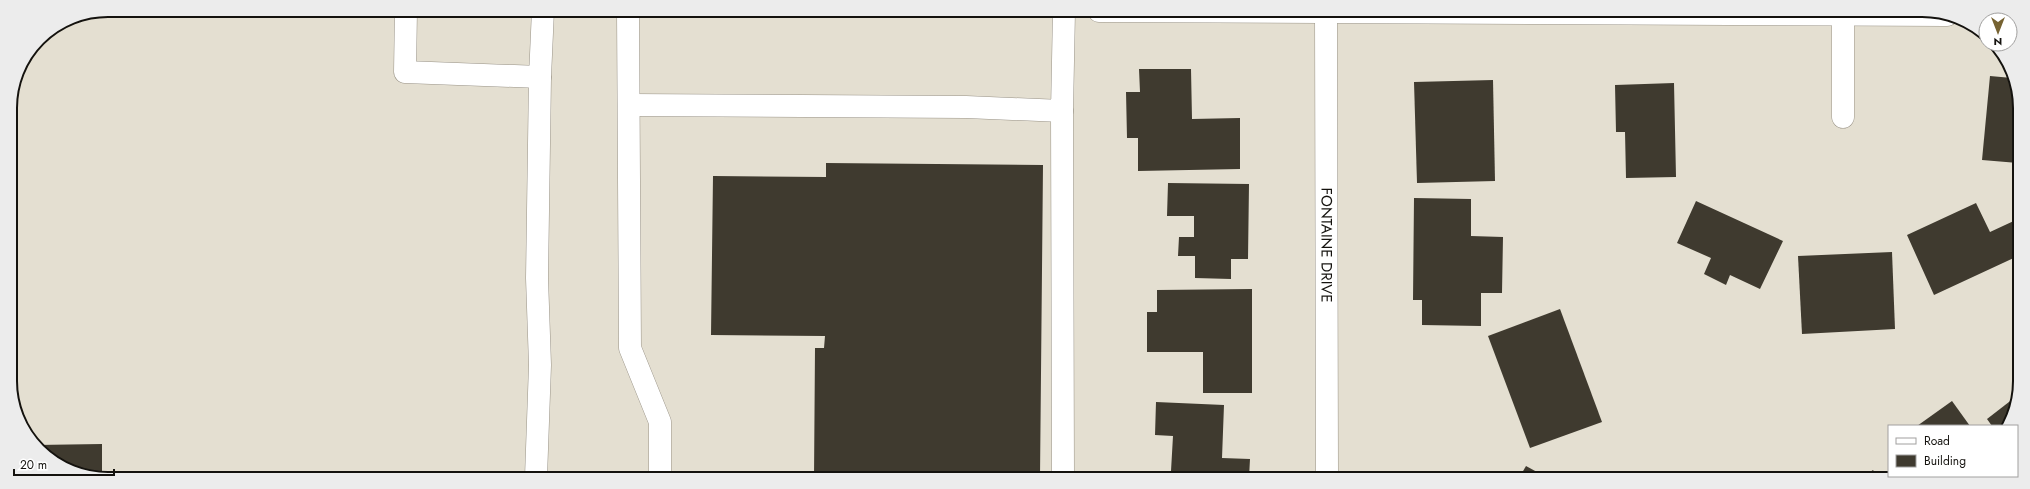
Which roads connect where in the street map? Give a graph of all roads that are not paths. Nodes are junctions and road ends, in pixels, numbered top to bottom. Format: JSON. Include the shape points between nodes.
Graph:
{"nodes":[{"id":1,"x":406,"y":17,"type":"edge"},
{"id":2,"x":543,"y":17,"type":"edge"},
{"id":3,"x":628,"y":17,"type":"edge"},
{"id":4,"x":1064,"y":17,"type":"edge"},
{"id":5,"x":1326,"y":17,"type":"edge"},
{"id":6,"x":1844,"y":17,"type":"edge"},
{"id":7,"x":540,"y":77,"type":"junction"},
{"id":8,"x":629,"y":105,"type":"junction"},
{"id":9,"x":1062,"y":111,"type":"junction"},
{"id":10,"x":1843,"y":117,"type":"dead end"},
{"id":11,"x":536,"y":472,"type":"edge"},
{"id":12,"x":660,"y":472,"type":"edge"},
{"id":13,"x":1063,"y":472,"type":"edge"},
{"id":14,"x":1327,"y":472,"type":"edge"}],
"edges":[{"from":1,"to":7,"type":"street","via":[[405,72]]},
{"from":2,"to":7,"type":"street"},
{"from":3,"to":8,"type":"street"},
{"from":4,"to":9,"type":"street"},
{"from":5,"to":14,"type":"street","name":"FONTAINE DRIVE"},
{"from":6,"to":10,"type":"street"},
{"from":7,"to":11,"type":"street","via":[[537,278],[540,365]]},
{"from":8,"to":9,"type":"street","via":[[966,107]]},
{"from":8,"to":12,"type":"street","via":[[630,348],[660,422]]},
{"from":9,"to":13,"type":"street"}]}
